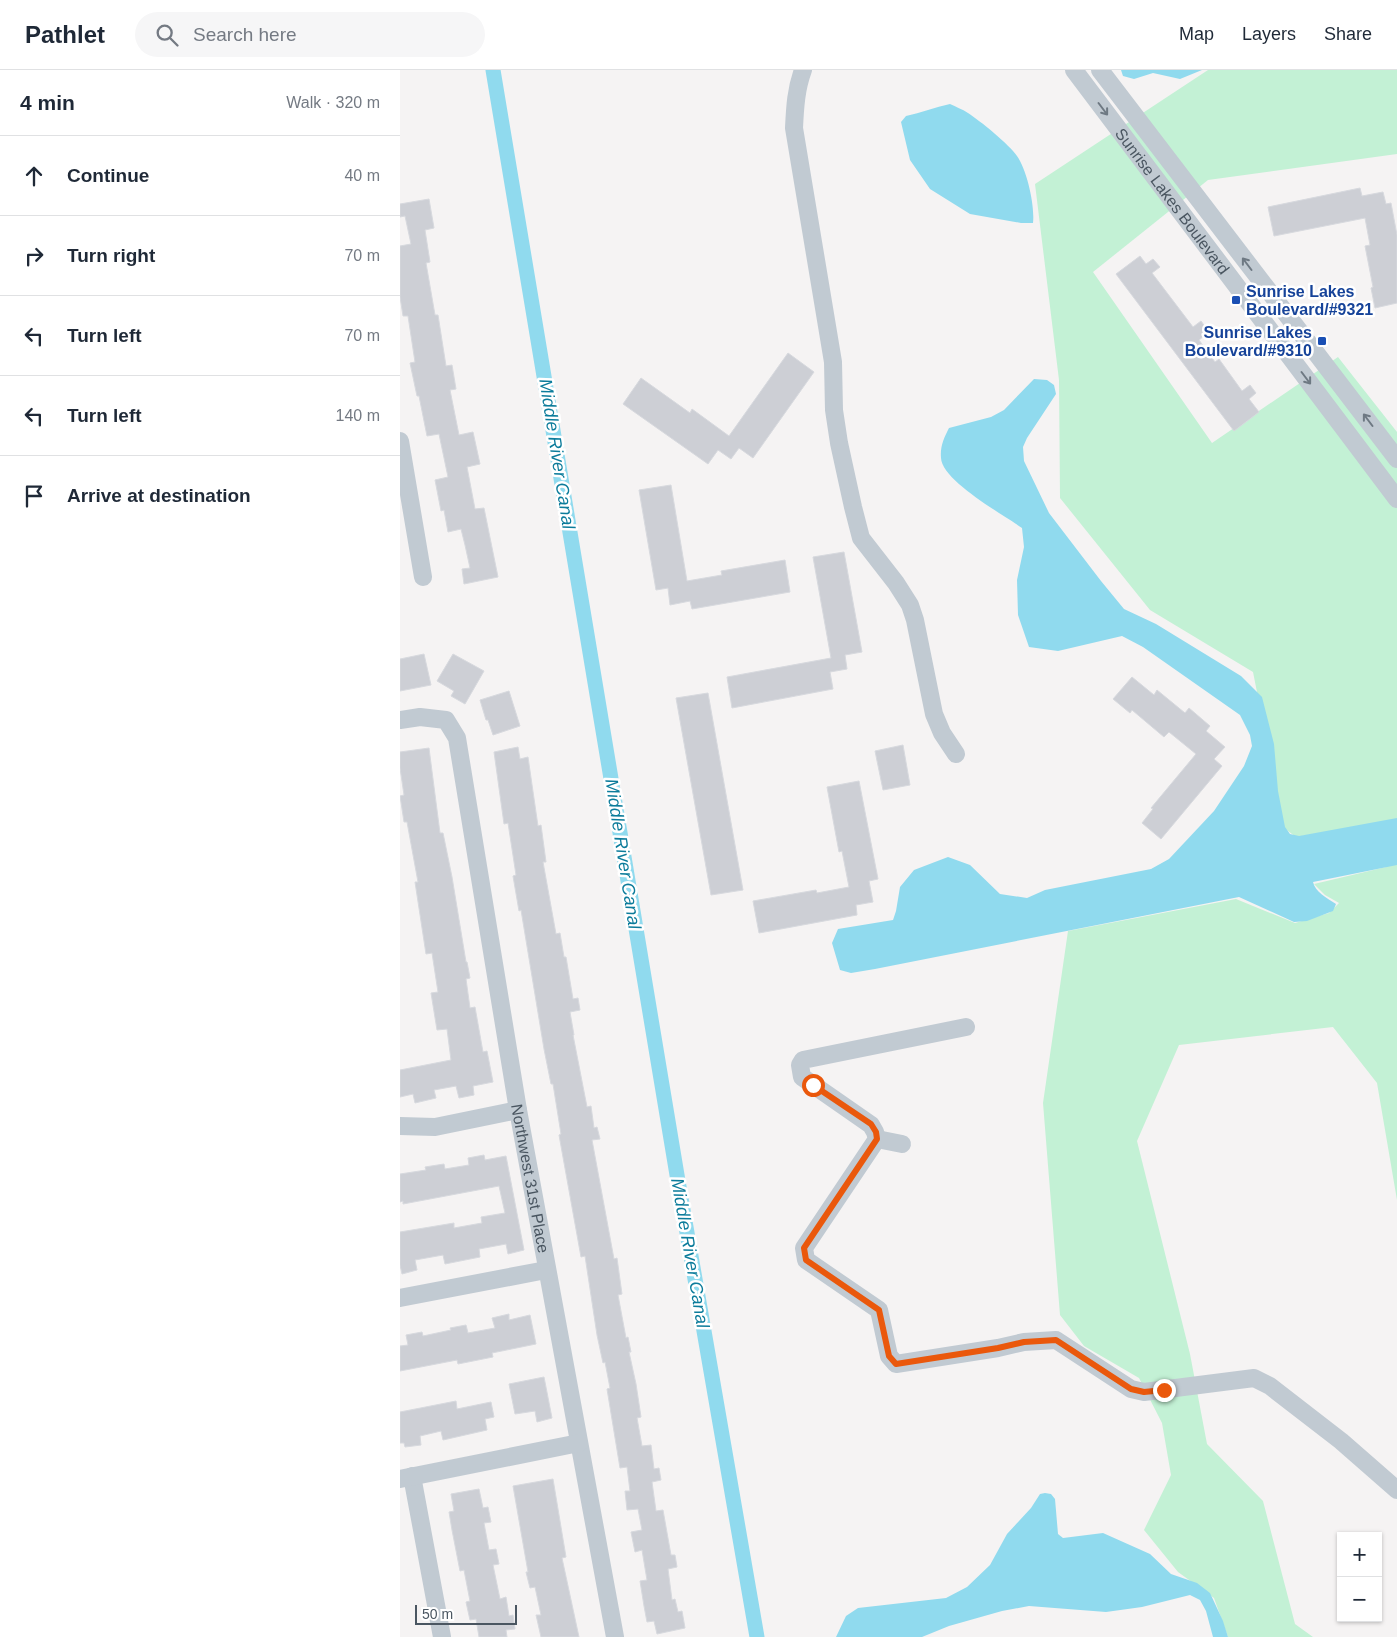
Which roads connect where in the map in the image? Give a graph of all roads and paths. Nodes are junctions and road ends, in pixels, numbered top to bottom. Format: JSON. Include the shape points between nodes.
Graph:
{"nodes":[{"id":1,"x":803,"y":70,"type":"edge"},
{"id":2,"x":1074,"y":70,"type":"edge"},
{"id":3,"x":1100,"y":70,"type":"edge"},
{"id":4,"x":400,"y":441,"type":"edge"},
{"id":5,"x":1397,"y":459,"type":"edge"},
{"id":6,"x":1397,"y":499,"type":"edge"},
{"id":7,"x":423,"y":577,"type":"dead end"},
{"id":8,"x":400,"y":720,"type":"edge"},
{"id":9,"x":956,"y":754,"type":"dead end"},
{"id":10,"x":966,"y":1027,"type":"dead end"},
{"id":11,"x":518,"y":1110,"type":"junction"},
{"id":12,"x":400,"y":1126,"type":"edge"},
{"id":13,"x":877,"y":1139,"type":"junction"},
{"id":14,"x":902,"y":1144,"type":"dead end"},
{"id":15,"x":546,"y":1270,"type":"junction"},
{"id":16,"x":400,"y":1298,"type":"edge"},
{"id":17,"x":579,"y":1443,"type":"junction"},
{"id":18,"x":406,"y":1477,"type":"edge"},
{"id":19,"x":1397,"y":1490,"type":"edge"},
{"id":20,"x":442,"y":1637,"type":"edge"},
{"id":21,"x":615,"y":1637,"type":"edge"}],
"edges":[{"from":1,"to":9,"type":"street","via":[[794,105],[794,128],[833,362],[834,410],[839,443],[853,507],[861,538],[910,605],[934,714]]},
{"from":2,"to":6,"type":"street","name":"Sunrise Lakes Boulevard","one_way":true},
{"from":5,"to":3,"type":"street","name":"Sunrise Lakes Boulevard","one_way":true},
{"from":4,"to":7,"type":"street"},
{"from":8,"to":11,"type":"street","name":"Northwest 31st Place","via":[[420,717],[446,720],[457,738]]},
{"from":10,"to":13,"type":"street","via":[[803,1060],[800,1065],[802,1076],[871,1124]]},
{"from":11,"to":12,"type":"street","via":[[435,1127]]},
{"from":11,"to":15,"type":"street","name":"Northwest 31st Place"},
{"from":13,"to":14,"type":"street"},
{"from":13,"to":19,"type":"street","via":[[804,1248],[806,1260],[879,1310],[889,1356],[896,1364],[1024,1342],[1056,1340],[1131,1389],[1144,1392],[1254,1378],[1270,1386],[1341,1441]]},
{"from":15,"to":16,"type":"street"},
{"from":15,"to":17,"type":"street","name":"Northwest 31st Place"},
{"from":17,"to":18,"type":"street"},
{"from":17,"to":21,"type":"street","name":"Northwest 31st Place"},
{"from":18,"to":20,"type":"street"}]}
